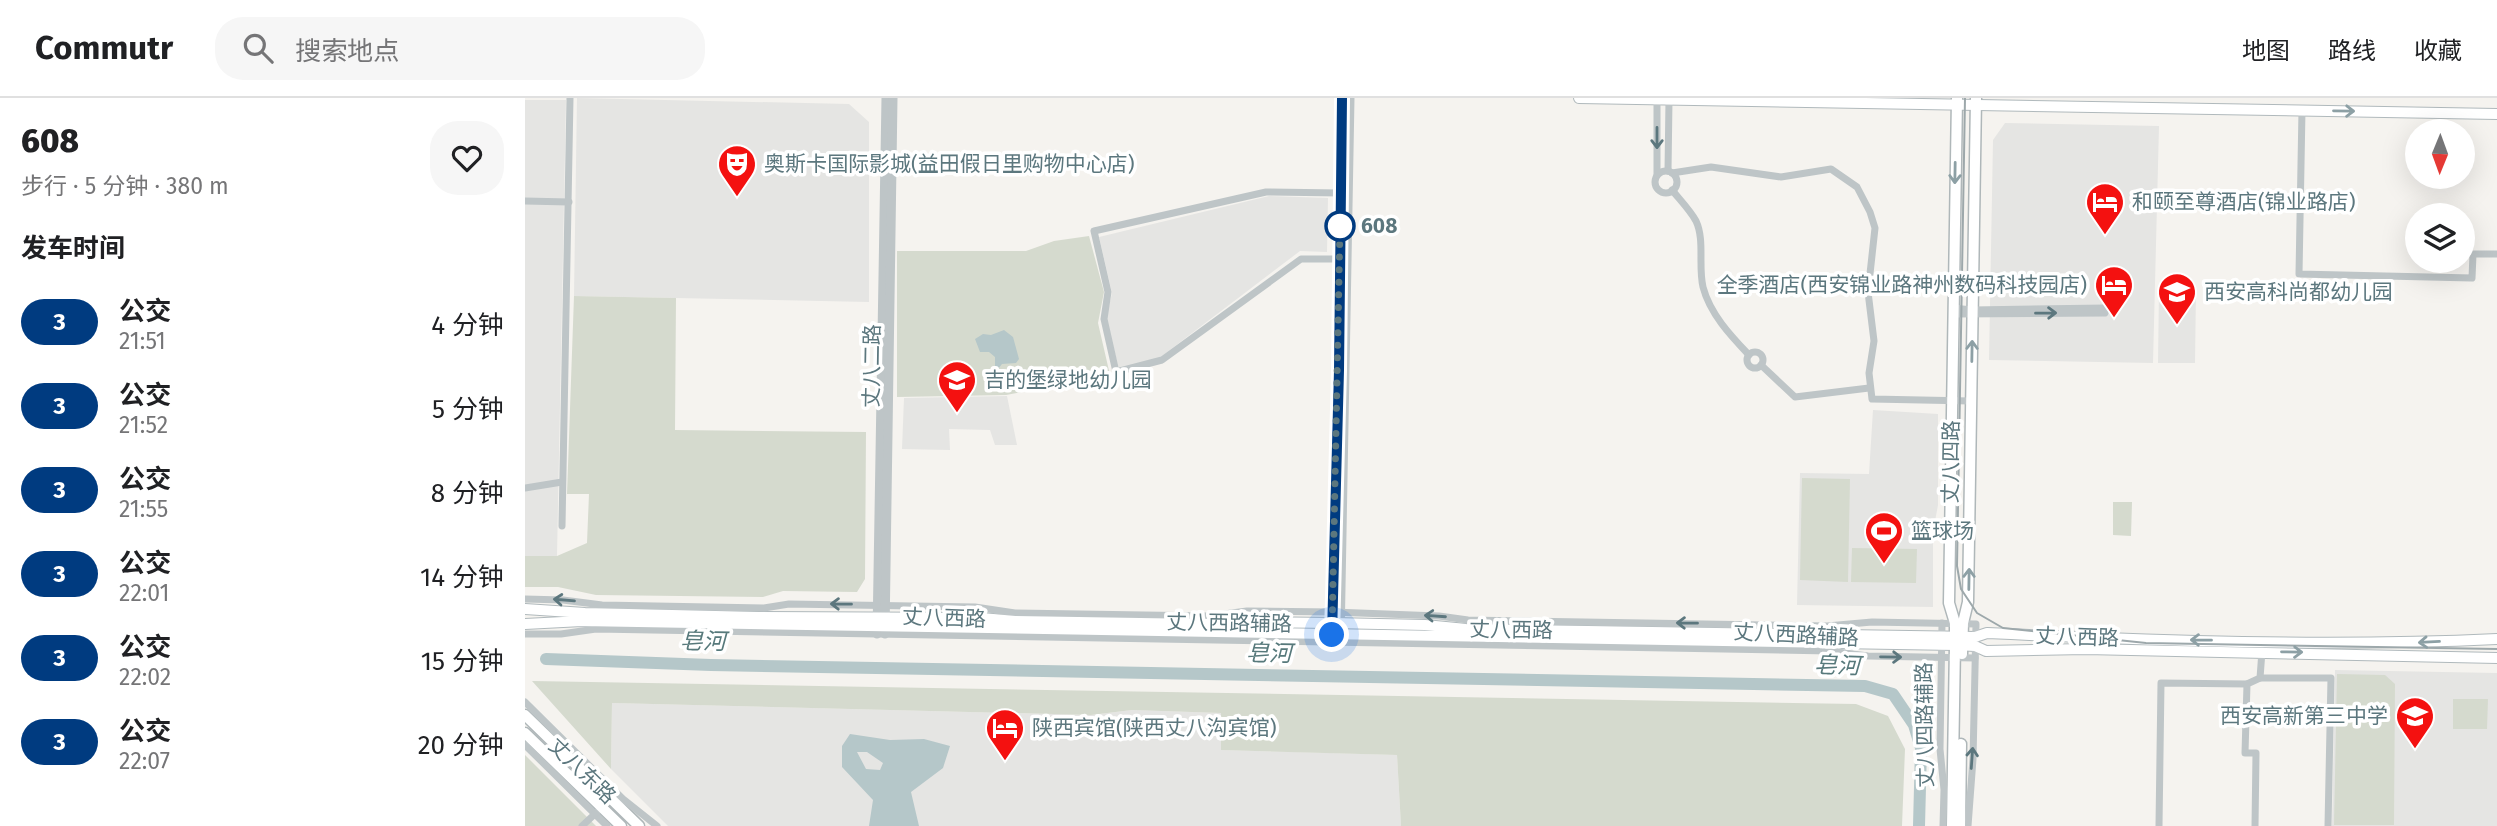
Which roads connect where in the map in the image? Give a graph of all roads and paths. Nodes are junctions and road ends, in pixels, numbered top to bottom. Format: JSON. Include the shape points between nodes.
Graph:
{"nodes":[{"id":1,"x":570,"y":98,"type":"edge"},
{"id":2,"x":886,"y":98,"type":"edge"},
{"id":3,"x":894,"y":98,"type":"edge"},
{"id":4,"x":1342,"y":98,"type":"edge"},
{"id":5,"x":1350,"y":98,"type":"edge"},
{"id":6,"x":1579,"y":98,"type":"edge"},
{"id":7,"x":1663,"y":100,"type":"junction"},
{"id":8,"x":1957,"y":101,"type":"edge"},
{"id":9,"x":1976,"y":101,"type":"edge"},
{"id":10,"x":2302,"y":110,"type":"junction"},
{"id":11,"x":2497,"y":114,"type":"edge"},
{"id":12,"x":1670,"y":172,"type":"junction"},
{"id":13,"x":1657,"y":175,"type":"junction"},
{"id":14,"x":1672,"y":190,"type":"junction"},
{"id":15,"x":1340,"y":193,"type":"junction"},
{"id":16,"x":525,"y":201,"type":"edge"},
{"id":17,"x":569,"y":202,"type":"junction"},
{"id":18,"x":2497,"y":254,"type":"edge"},
{"id":19,"x":1339,"y":259,"type":"junction"},
{"id":20,"x":1953,"y":311,"type":"junction"},
{"id":21,"x":1972,"y":312,"type":"junction"},
{"id":22,"x":1869,"y":388,"type":"junction"},
{"id":23,"x":1952,"y":401,"type":"junction"},
{"id":24,"x":1971,"y":401,"type":"junction"},
{"id":25,"x":562,"y":482,"type":"junction"},
{"id":26,"x":525,"y":488,"type":"edge"},
{"id":27,"x":562,"y":526,"type":"dead end"},
{"id":28,"x":525,"y":599,"type":"edge"},
{"id":29,"x":525,"y":609,"type":"edge"},
{"id":30,"x":1336,"y":618,"type":"junction"},
{"id":31,"x":881,"y":620,"type":"junction"},
{"id":32,"x":1942,"y":623,"type":"junction"},
{"id":33,"x":1959,"y":623,"type":"junction"},
{"id":34,"x":525,"y":624,"type":"edge"},
{"id":35,"x":1976,"y":624,"type":"joint"},
{"id":36,"x":1104,"y":626,"type":"junction"},
{"id":37,"x":525,"y":634,"type":"edge"},
{"id":38,"x":1337,"y":637,"type":"junction"},
{"id":39,"x":2497,"y":639,"type":"edge"},
{"id":40,"x":1942,"y":640,"type":"junction"},
{"id":41,"x":1975,"y":642,"type":"junction"},
{"id":42,"x":1959,"y":647,"type":"junction"},
{"id":43,"x":2262,"y":652,"type":"junction"},
{"id":44,"x":1942,"y":658,"type":"junction"},
{"id":45,"x":1975,"y":658,"type":"junction"},
{"id":46,"x":2497,"y":658,"type":"edge"},
{"id":47,"x":2259,"y":678,"type":"junction"},
{"id":48,"x":2247,"y":684,"type":"junction"},
{"id":49,"x":525,"y":702,"type":"edge"},
{"id":50,"x":525,"y":715,"type":"edge"},
{"id":51,"x":525,"y":733,"type":"edge"},
{"id":52,"x":525,"y":745,"type":"edge"},
{"id":53,"x":609,"y":799,"type":"junction"},
{"id":54,"x":598,"y":811,"type":"junction"},
{"id":55,"x":582,"y":826,"type":"edge"},
{"id":56,"x":607,"y":826,"type":"edge"},
{"id":57,"x":621,"y":826,"type":"edge"},
{"id":58,"x":639,"y":826,"type":"edge"},
{"id":59,"x":657,"y":826,"type":"edge"},
{"id":60,"x":1943,"y":826,"type":"edge"},
{"id":61,"x":1952,"y":826,"type":"edge"},
{"id":62,"x":1960,"y":826,"type":"edge"},
{"id":63,"x":1968,"y":826,"type":"edge"},
{"id":64,"x":2158,"y":826,"type":"edge"},
{"id":65,"x":2255,"y":826,"type":"edge"},
{"id":66,"x":2328,"y":826,"type":"edge"}],
"edges":[{"from":1,"to":17,"type":"street"},
{"from":2,"to":31,"type":"street","name":"丈八二路"},
{"from":3,"to":31,"type":"street","name":"丈八二路"},
{"from":4,"to":15,"type":"street"},
{"from":5,"to":30,"type":"street"},
{"from":6,"to":7,"type":"main road"},
{"from":7,"to":8,"type":"main road"},
{"from":7,"to":12,"type":"street"},
{"from":7,"to":13,"type":"street","one_way":true},
{"from":8,"to":9,"type":"main road"},
{"from":8,"to":20,"type":"main road","name":"丈八四路","one_way":true},
{"from":9,"to":10,"type":"main road"},
{"from":9,"to":21,"type":"main road","name":"丈八四路"},
{"from":10,"to":11,"type":"main road","one_way":true},
{"from":10,"to":18,"type":"street","via":[[2299,274],[2472,278],[2473,254]]},
{"from":12,"to":13,"type":"street"},
{"from":12,"to":14,"type":"street","via":[[1676,179]]},
{"from":12,"to":22,"type":"street","via":[[1710,167],[1780,177],[1831,169],[1857,187],[1875,228],[1868,292],[1874,341]]},
{"from":13,"to":14,"type":"street","via":[[1659,190]]},
{"from":14,"to":22,"type":"street","via":[[1697,223],[1701,274],[1711,307],[1749,355],[1761,354],[1761,365],[1795,397]]},
{"from":15,"to":19,"type":"street"},
{"from":15,"to":19,"type":"street","via":[[1266,192],[1094,230],[1108,292],[1104,319],[1117,372],[1162,360],[1301,259]]},
{"from":16,"to":17,"type":"street"},
{"from":17,"to":25,"type":"street"},
{"from":19,"to":30,"type":"street"},
{"from":20,"to":21,"type":"street"},
{"from":20,"to":23,"type":"main road","name":"丈八四路"},
{"from":21,"to":21,"type":"street","one_way":true,"via":[[2105,313],[2106,308]]},
{"from":24,"to":21,"type":"main road","name":"丈八四路","one_way":true},
{"from":22,"to":23,"type":"street","via":[[1872,399]]},
{"from":23,"to":24,"type":"street"},
{"from":23,"to":33,"type":"main road","name":"丈八四路","via":[[1949,603]]},
{"from":33,"to":24,"type":"main road","name":"丈八四路","one_way":true,"via":[[1968,602]]},
{"from":25,"to":26,"type":"street"},
{"from":25,"to":27,"type":"street"},
{"from":31,"to":28,"type":"street","one_way":true,"via":[[789,604],[764,608],[602,606]]},
{"from":29,"to":31,"type":"main road","name":"丈八西路"},
{"from":32,"to":30,"type":"street","name":"丈八西路辅路","one_way":true,"via":[[1827,626],[1439,616]]},
{"from":30,"to":36,"type":"main road","name":"丈八西路"},
{"from":30,"to":38,"type":"street"},
{"from":30,"to":40,"type":"main road","name":"丈八西路","via":[[1467,629]]},
{"from":31,"to":34,"type":"main road","name":"丈八西路"},
{"from":31,"to":36,"type":"main road","name":"丈八西路"},
{"from":31,"to":36,"type":"street"},
{"from":31,"to":37,"type":"street"},
{"from":32,"to":33,"type":"street","name":"丈八西路辅路"},
{"from":32,"to":40,"type":"street","name":"丈八四路辅路"},
{"from":33,"to":35,"type":"street","name":"丈八西路辅路"},
{"from":33,"to":42,"type":"main road","name":"丈八四路"},
{"from":35,"to":41,"type":"street","name":"丈八四路辅路"},
{"from":36,"to":38,"type":"main road","name":"丈八西路"},
{"from":38,"to":40,"type":"main road","name":"丈八西路"},
{"from":38,"to":44,"type":"street","name":"丈八西路辅路","one_way":true},
{"from":39,"to":41,"type":"main road","name":"丈八西路","one_way":true,"via":[[2408,643],[1987,633]]},
{"from":40,"to":42,"type":"main road","name":"丈八西路"},
{"from":40,"to":44,"type":"street","name":"丈八四路辅路"},
{"from":41,"to":42,"type":"main road","name":"丈八西路"},
{"from":41,"to":43,"type":"main road","name":"丈八西路","via":[[1986,651]]},
{"from":41,"to":45,"type":"street","name":"丈八四路辅路"},
{"from":42,"to":44,"type":"street","name":"丈八西路辅路"},
{"from":42,"to":45,"type":"street","name":"丈八西路辅路"},
{"from":42,"to":61,"type":"main road","name":"丈八四路"},
{"from":42,"to":62,"type":"main road","name":"丈八四路"},
{"from":43,"to":46,"type":"main road","name":"丈八西路","one_way":true},
{"from":43,"to":47,"type":"street"},
{"from":44,"to":60,"type":"street","name":"丈八四路辅路"},
{"from":63,"to":45,"type":"street","name":"丈八四路辅路","one_way":true},
{"from":47,"to":48,"type":"street"},
{"from":47,"to":66,"type":"street","via":[[2331,678]]},
{"from":48,"to":64,"type":"street","via":[[2161,683]]},
{"from":48,"to":65,"type":"street","via":[[2245,753],[2256,753]]},
{"from":49,"to":59,"type":"street","via":[[623,799]]},
{"from":50,"to":53,"type":"main road","name":"丈八东路"},
{"from":51,"to":54,"type":"main road","name":"丈八东路"},
{"from":52,"to":54,"type":"street"},
{"from":53,"to":54,"type":"street"},
{"from":53,"to":58,"type":"main road","name":"丈八东路"},
{"from":54,"to":55,"type":"street"},
{"from":54,"to":56,"type":"street"},
{"from":54,"to":57,"type":"main road","name":"丈八东路"}]}
